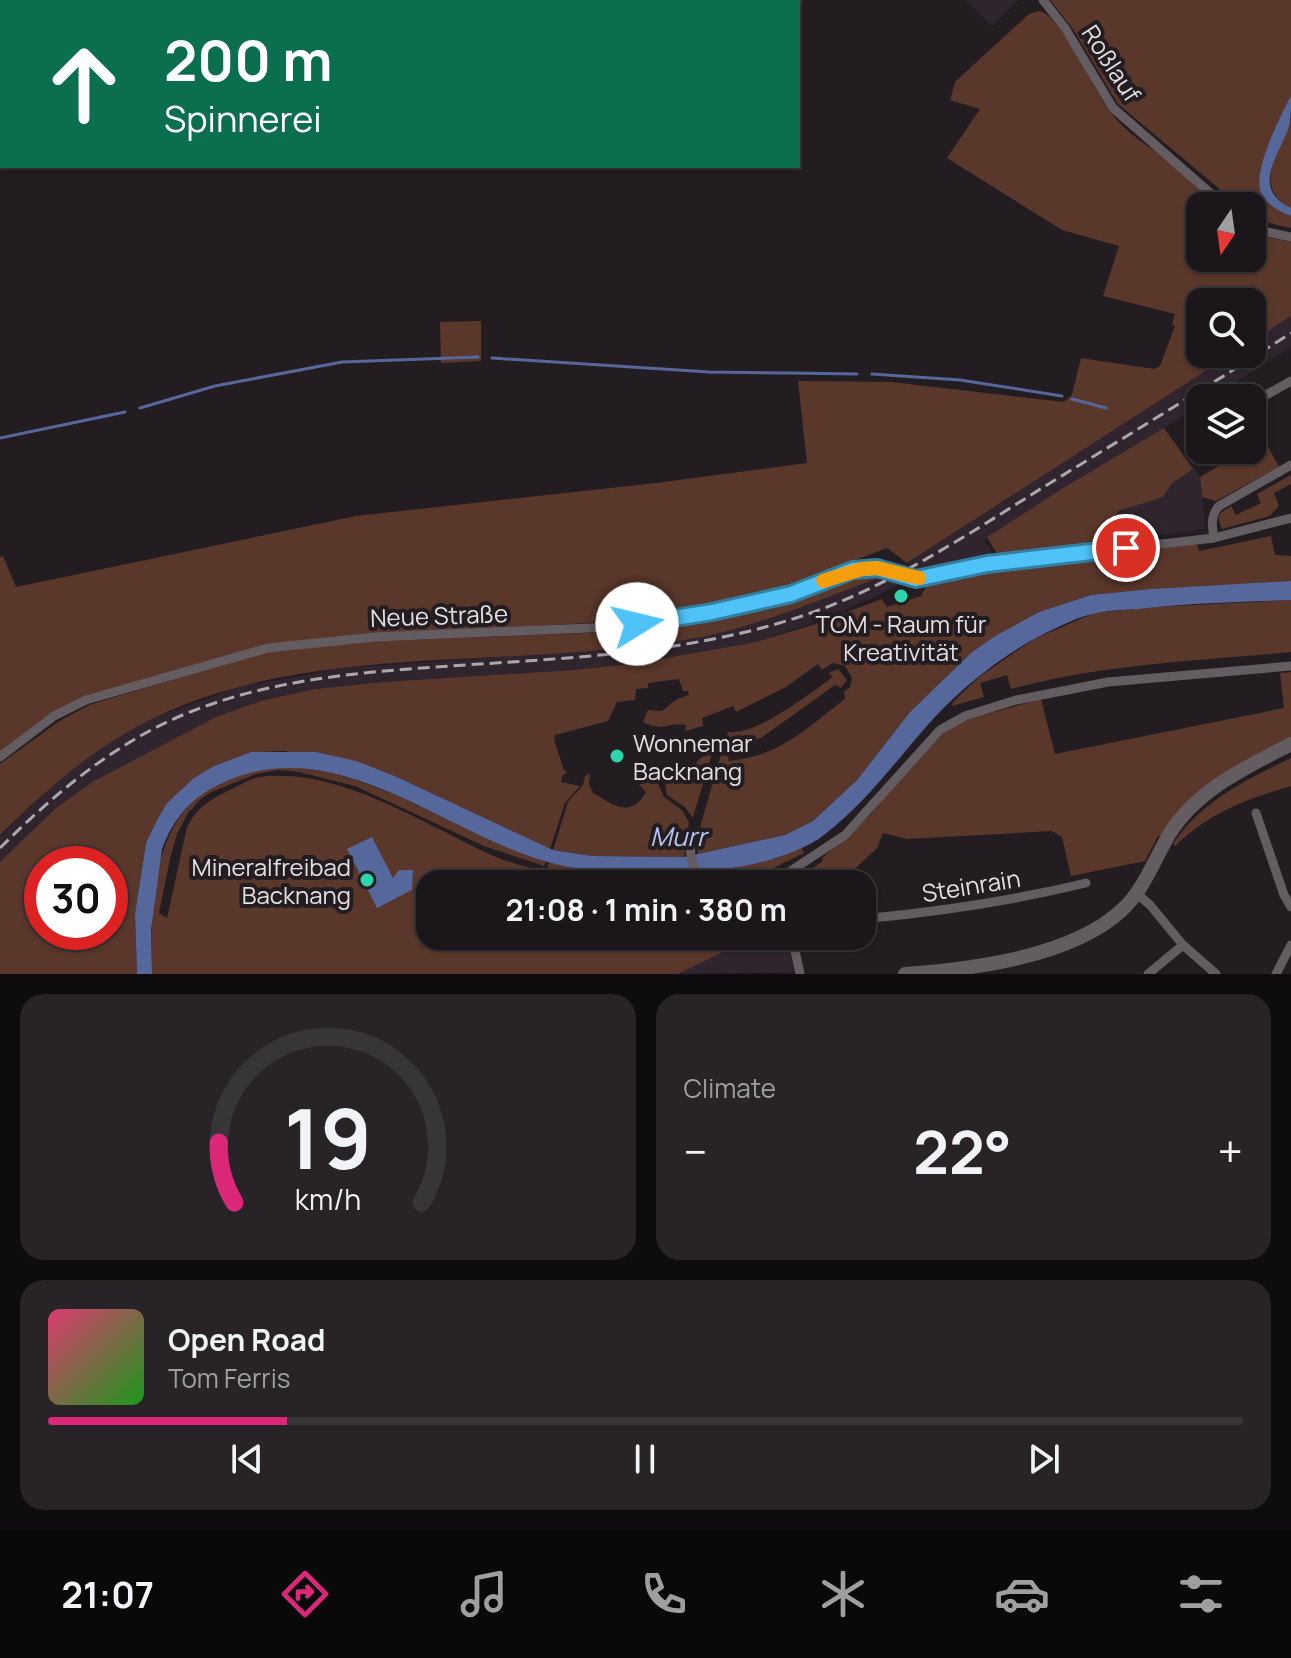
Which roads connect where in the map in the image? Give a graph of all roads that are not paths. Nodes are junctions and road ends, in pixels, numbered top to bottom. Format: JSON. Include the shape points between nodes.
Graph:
{"nodes":[{"id":1,"x":1043,"y":0,"type":"edge"},
{"id":2,"x":1209,"y":192,"type":"edge"},
{"id":3,"x":1266,"y":232,"type":"edge"},
{"id":4,"x":1291,"y":237,"type":"edge"},
{"id":5,"x":1291,"y":381,"type":"edge"},
{"id":6,"x":1266,"y":395,"type":"edge"},
{"id":7,"x":1291,"y":465,"type":"edge"},
{"id":8,"x":1291,"y":518,"type":"edge"},
{"id":9,"x":1214,"y":538,"type":"junction"},
{"id":10,"x":1291,"y":666,"type":"edge"},
{"id":11,"x":1291,"y":744,"type":"edge"},
{"id":12,"x":0,"y":757,"type":"edge"},
{"id":13,"x":1256,"y":813,"type":"dead end"},
{"id":14,"x":693,"y":834,"type":"dead end"},
{"id":15,"x":695,"y":870,"type":"edge"},
{"id":16,"x":792,"y":870,"type":"edge"},
{"id":17,"x":1086,"y":883,"type":"dead end"},
{"id":18,"x":1136,"y":893,"type":"junction"},
{"id":19,"x":1291,"y":907,"type":"edge"},
{"id":20,"x":876,"y":918,"type":"edge"},
{"id":21,"x":1183,"y":945,"type":"junction"},
{"id":22,"x":1291,"y":945,"type":"edge"},
{"id":23,"x":795,"y":950,"type":"edge"},
{"id":24,"x":942,"y":973,"type":"edge"},
{"id":25,"x":800,"y":974,"type":"edge"},
{"id":26,"x":905,"y":974,"type":"edge"},
{"id":27,"x":1148,"y":974,"type":"edge"},
{"id":28,"x":1216,"y":974,"type":"edge"},
{"id":29,"x":1276,"y":974,"type":"edge"}],
"edges":[{"from":1,"to":2,"type":"street","name":"Roßlauf","via":[[1113,108]]},
{"from":3,"to":4,"type":"street"},
{"from":5,"to":6,"type":"street"},
{"from":7,"to":9,"type":"street","via":[[1219,506],[1211,523]]},
{"from":8,"to":9,"type":"street","name":"Neue Straße"},
{"from":9,"to":12,"type":"street","name":"Neue Straße","via":[[1010,560],[916,579],[877,568],[853,570],[791,594],[612,627],[375,637],[268,648],[86,700],[54,716]]},
{"from":10,"to":16,"type":"street","via":[[1108,682],[965,716],[940,730],[845,835]]},
{"from":11,"to":18,"type":"street","via":[[1225,779],[1199,800],[1172,831]]},
{"from":13,"to":19,"type":"street"},
{"from":14,"to":15,"type":"street","via":[[690,856]]},
{"from":17,"to":20,"type":"street","name":"Steinrain","via":[[931,913]]},
{"from":18,"to":21,"type":"street"},
{"from":18,"to":24,"type":"street","via":[[1097,931],[1076,941]]},
{"from":21,"to":27,"type":"street"},
{"from":21,"to":28,"type":"street"},
{"from":22,"to":29,"type":"street"},
{"from":23,"to":25,"type":"street"},
{"from":24,"to":26,"type":"street"}]}
